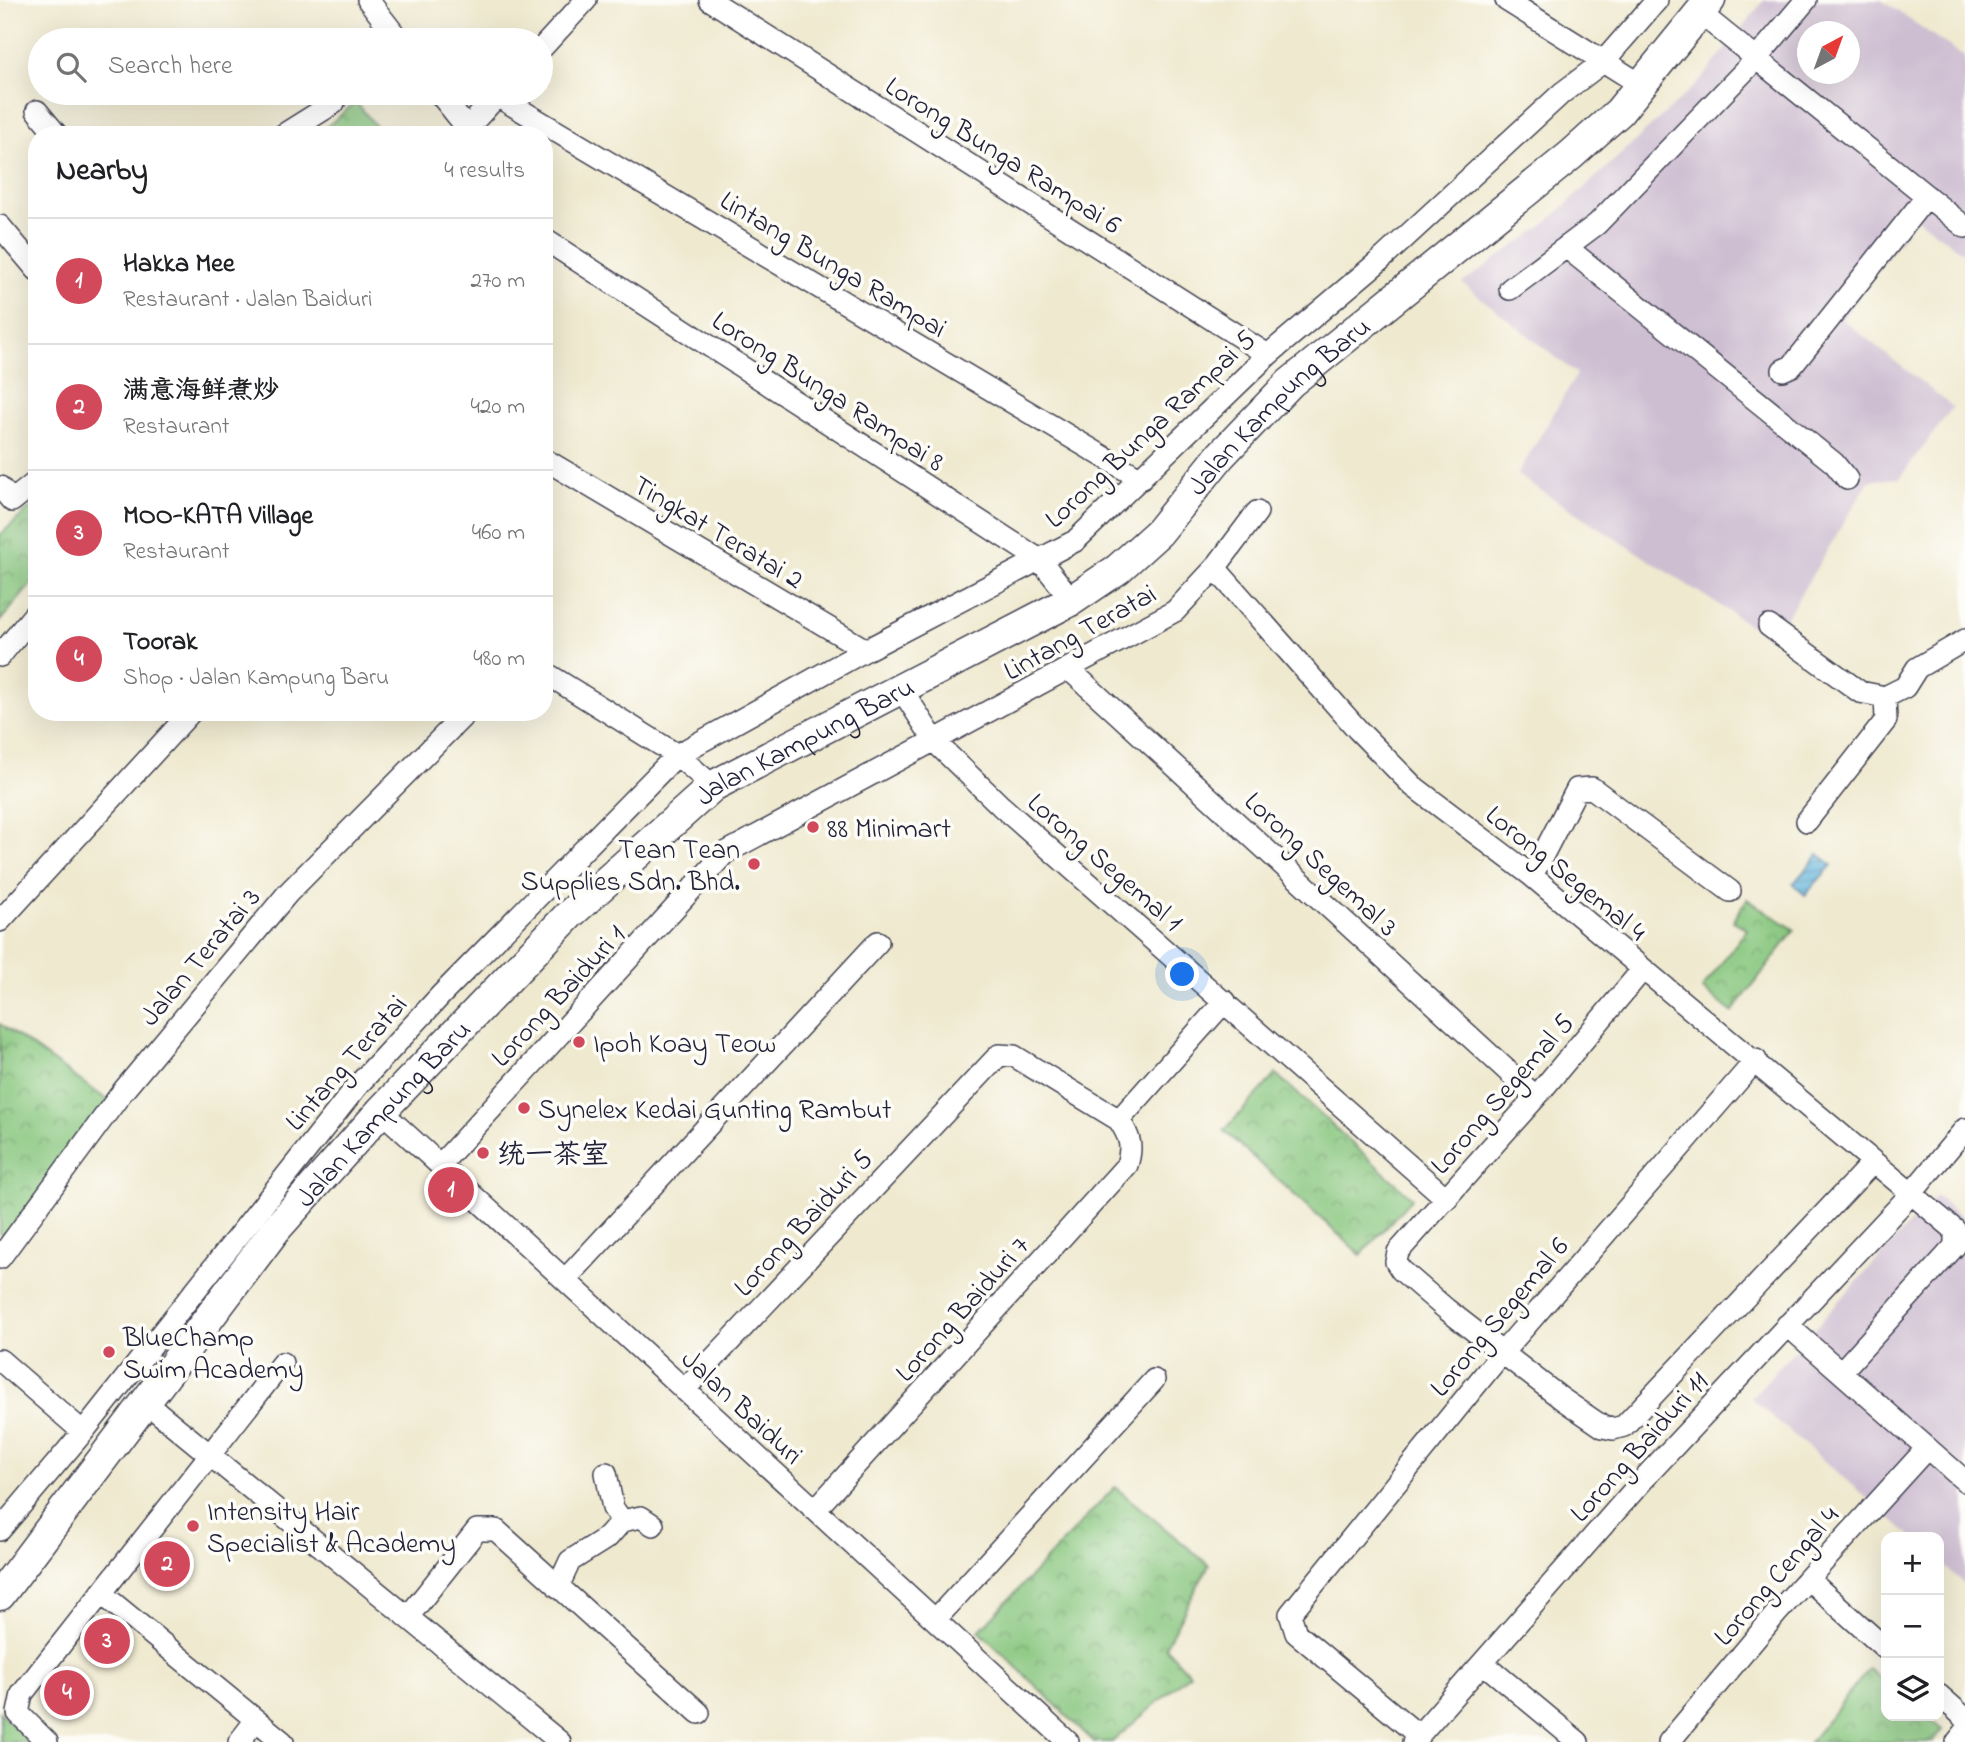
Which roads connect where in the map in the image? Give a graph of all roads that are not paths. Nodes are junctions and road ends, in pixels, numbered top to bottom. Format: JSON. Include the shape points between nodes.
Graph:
{"nodes":[{"id":1,"x":368,"y":0,"type":"edge"},
{"id":2,"x":586,"y":0,"type":"edge"},
{"id":3,"x":710,"y":0,"type":"edge"},
{"id":4,"x":1506,"y":0,"type":"edge"},
{"id":5,"x":1657,"y":0,"type":"edge"},
{"id":6,"x":1806,"y":0,"type":"edge"},
{"id":7,"x":1705,"y":7,"type":"edge"},
{"id":8,"x":390,"y":28,"type":"edge"},
{"id":9,"x":553,"y":35,"type":"edge"},
{"id":10,"x":1756,"y":58,"type":"junction"},
{"id":11,"x":1603,"y":62,"type":"junction"},
{"id":12,"x":1643,"y":86,"type":"junction"},
{"id":13,"x":331,"y":105,"type":"edge"},
{"id":14,"x":447,"y":105,"type":"edge"},
{"id":15,"x":488,"y":105,"type":"edge"},
{"id":16,"x":516,"y":105,"type":"edge"},
{"id":17,"x":37,"y":111,"type":"dead end"},
{"id":18,"x":50,"y":126,"type":"edge"},
{"id":19,"x":297,"y":126,"type":"edge"},
{"id":20,"x":460,"y":126,"type":"edge"},
{"id":21,"x":469,"y":126,"type":"edge"},
{"id":22,"x":551,"y":126,"type":"edge"},
{"id":23,"x":553,"y":127,"type":"edge"},
{"id":24,"x":1927,"y":196,"type":"junction"},
{"id":25,"x":0,"y":226,"type":"edge"},
{"id":26,"x":1965,"y":226,"type":"edge"},
{"id":27,"x":553,"y":245,"type":"edge"},
{"id":28,"x":1566,"y":247,"type":"junction"},
{"id":29,"x":28,"y":260,"type":"edge"},
{"id":30,"x":1510,"y":289,"type":"dead end"},
{"id":31,"x":1268,"y":355,"type":"junction"},
{"id":32,"x":1783,"y":370,"type":"dead end"},
{"id":33,"x":553,"y":464,"type":"edge"},
{"id":34,"x":1141,"y":479,"type":"junction"},
{"id":35,"x":1847,"y":479,"type":"dead end"},
{"id":36,"x":0,"y":487,"type":"edge"},
{"id":37,"x":28,"y":488,"type":"edge"},
{"id":38,"x":1257,"y":512,"type":"dead end"},
{"id":39,"x":1040,"y":561,"type":"junction"},
{"id":40,"x":1215,"y":568,"type":"junction"},
{"id":41,"x":1072,"y":600,"type":"junction"},
{"id":42,"x":28,"y":622,"type":"edge"},
{"id":43,"x":1769,"y":626,"type":"dead end"},
{"id":44,"x":1965,"y":640,"type":"edge"},
{"id":45,"x":866,"y":650,"type":"junction"},
{"id":46,"x":0,"y":656,"type":"edge"},
{"id":47,"x":1070,"y":670,"type":"junction"},
{"id":48,"x":553,"y":678,"type":"edge"},
{"id":49,"x":902,"y":690,"type":"junction"},
{"id":50,"x":1885,"y":697,"type":"junction"},
{"id":51,"x":183,"y":721,"type":"edge"},
{"id":52,"x":458,"y":721,"type":"edge"},
{"id":53,"x":936,"y":743,"type":"junction"},
{"id":54,"x":677,"y":755,"type":"junction"},
{"id":55,"x":713,"y":786,"type":"junction"},
{"id":56,"x":1807,"y":821,"type":"dead end"},
{"id":57,"x":1532,"y":876,"type":"junction"},
{"id":58,"x":1730,"y":891,"type":"dead end"},
{"id":59,"x":0,"y":921,"type":"edge"},
{"id":60,"x":878,"y":942,"type":"dead end"},
{"id":61,"x":1643,"y":969,"type":"junction"},
{"id":62,"x":1225,"y":1001,"type":"junction"},
{"id":63,"x":1756,"y":1060,"type":"junction"},
{"id":64,"x":1536,"y":1097,"type":"junction"},
{"id":65,"x":381,"y":1111,"type":"junction"},
{"id":66,"x":1124,"y":1128,"type":"junction"},
{"id":67,"x":1965,"y":1129,"type":"edge"},
{"id":68,"x":1873,"y":1162,"type":"junction"},
{"id":69,"x":440,"y":1165,"type":"junction"},
{"id":70,"x":1911,"y":1194,"type":"junction"},
{"id":71,"x":1447,"y":1199,"type":"junction"},
{"id":72,"x":0,"y":1258,"type":"edge"},
{"id":73,"x":565,"y":1280,"type":"junction"},
{"id":74,"x":1787,"y":1325,"type":"junction"},
{"id":75,"x":1502,"y":1353,"type":"junction"},
{"id":76,"x":0,"y":1360,"type":"edge"},
{"id":77,"x":282,"y":1363,"type":"dead end"},
{"id":78,"x":1841,"y":1372,"type":"junction"},
{"id":79,"x":1154,"y":1381,"type":"dead end"},
{"id":80,"x":684,"y":1390,"type":"junction"},
{"id":81,"x":144,"y":1401,"type":"junction"},
{"id":82,"x":83,"y":1432,"type":"junction"},
{"id":83,"x":1927,"y":1448,"type":"junction"},
{"id":84,"x":209,"y":1454,"type":"junction"},
{"id":85,"x":606,"y":1473,"type":"dead end"},
{"id":86,"x":1965,"y":1481,"type":"edge"},
{"id":87,"x":815,"y":1510,"type":"junction"},
{"id":88,"x":622,"y":1521,"type":"junction"},
{"id":89,"x":653,"y":1525,"type":"dead end"},
{"id":90,"x":0,"y":1530,"type":"edge"},
{"id":91,"x":570,"y":1562,"type":"junction"},
{"id":92,"x":534,"y":1566,"type":"junction"},
{"id":93,"x":1808,"y":1579,"type":"junction"},
{"id":94,"x":558,"y":1587,"type":"junction"},
{"id":95,"x":101,"y":1593,"type":"junction"},
{"id":96,"x":0,"y":1595,"type":"edge"},
{"id":97,"x":408,"y":1617,"type":"junction"},
{"id":98,"x":935,"y":1620,"type":"junction"},
{"id":99,"x":1881,"y":1645,"type":"edge"},
{"id":100,"x":1483,"y":1663,"type":"junction"},
{"id":101,"x":1944,"y":1699,"type":"edge"},
{"id":102,"x":699,"y":1713,"type":"dead end"},
{"id":103,"x":1965,"y":1718,"type":"edge"},
{"id":104,"x":257,"y":1720,"type":"junction"},
{"id":105,"x":1965,"y":1732,"type":"edge"},
{"id":106,"x":1416,"y":1739,"type":"edge"},
{"id":107,"x":47,"y":1742,"type":"edge"},
{"id":108,"x":239,"y":1742,"type":"edge"},
{"id":109,"x":283,"y":1742,"type":"edge"},
{"id":110,"x":560,"y":1742,"type":"edge"},
{"id":111,"x":1068,"y":1742,"type":"edge"},
{"id":112,"x":1578,"y":1742,"type":"edge"},
{"id":113,"x":1669,"y":1742,"type":"edge"},
{"id":114,"x":1956,"y":1742,"type":"edge"}],
"edges":[{"from":1,"to":8,"type":"street"},
{"from":2,"to":9,"type":"street"},
{"from":3,"to":31,"type":"street","name":"Lorong Bunga Rampai 6"},
{"from":4,"to":11,"type":"street"},
{"from":5,"to":11,"type":"street","name":"Lorong Bunga Rampai 5"},
{"from":6,"to":10,"type":"street"},
{"from":7,"to":10,"type":"street"},
{"from":7,"to":12,"type":"street","name":"Jalan Kampung Baru"},
{"from":10,"to":24,"type":"street"},
{"from":10,"to":28,"type":"street","via":[[1597,224]]},
{"from":11,"to":12,"type":"street"},
{"from":11,"to":31,"type":"street","name":"Lorong Bunga Rampai 5","via":[[1562,93],[1384,257]]},
{"from":12,"to":41,"type":"street","name":"Jalan Kampung Baru","via":[[1572,155],[1290,383],[1222,455],[1159,532],[1118,569]]},
{"from":13,"to":19,"type":"street"},
{"from":14,"to":20,"type":"street"},
{"from":15,"to":21,"type":"street"},
{"from":16,"to":22,"type":"street","name":"Lintang Bunga Rampai"},
{"from":17,"to":18,"type":"street"},
{"from":23,"to":34,"type":"street","name":"Lintang Bunga Rampai"},
{"from":24,"to":26,"type":"street"},
{"from":24,"to":32,"type":"street","via":[[1792,366]]},
{"from":25,"to":29,"type":"street"},
{"from":27,"to":39,"type":"street","name":"Lorong Bunga Rampai 8"},
{"from":28,"to":30,"type":"street"},
{"from":28,"to":35,"type":"street","via":[[1834,463]]},
{"from":31,"to":34,"type":"street","name":"Lorong Bunga Rampai 5"},
{"from":33,"to":45,"type":"street","name":"Tingkat Teratai 2"},
{"from":34,"to":39,"type":"street","name":"Lorong Bunga Rampai 5","via":[[1075,541]]},
{"from":36,"to":37,"type":"street","via":[[12,501]]},
{"from":38,"to":40,"type":"street","name":"Lintang Teratai"},
{"from":39,"to":41,"type":"street","name":"Lorong Bunga Rampai 8"},
{"from":39,"to":45,"type":"street","name":"Lorong Bunga Rampai 5"},
{"from":40,"to":47,"type":"street","name":"Lintang Teratai","via":[[1175,611]]},
{"from":40,"to":57,"type":"street","name":"Lorong Segemal 4","via":[[1413,786]]},
{"from":41,"to":49,"type":"street","name":"Jalan Kampung Baru"},
{"from":42,"to":46,"type":"street"},
{"from":43,"to":50,"type":"street","via":[[1860,692]]},
{"from":44,"to":50,"type":"street","via":[[1917,668],[1905,687]]},
{"from":45,"to":54,"type":"street","name":"Lorong Bunga Rampai 5"},
{"from":47,"to":53,"type":"street","name":"Lintang Teratai"},
{"from":47,"to":64,"type":"street","name":"Lorong Segemal 3"},
{"from":48,"to":54,"type":"street"},
{"from":49,"to":53,"type":"street","name":"Lorong Segemal 1"},
{"from":49,"to":55,"type":"street","name":"Jalan Kampung Baru"},
{"from":50,"to":56,"type":"street","via":[[1886,720]]},
{"from":51,"to":59,"type":"street"},
{"from":52,"to":72,"type":"street","name":"Jalan Teratai 3","via":[[288,893],[123,1091]]},
{"from":53,"to":62,"type":"street","name":"Lorong Segemal 1","via":[[1021,824]]},
{"from":53,"to":69,"type":"street","name":"Lorong Baiduri 1","via":[[725,853]]},
{"from":54,"to":55,"type":"street"},
{"from":54,"to":82,"type":"street","name":"Lintang Teratai","via":[[358,1084]]},
{"from":55,"to":65,"type":"street","name":"Jalan Kampung Baru","via":[[569,915]]},
{"from":57,"to":58,"type":"street","via":[[1577,789],[1592,788]]},
{"from":57,"to":61,"type":"street","name":"Lorong Segemal 4"},
{"from":60,"to":73,"type":"street"},
{"from":61,"to":63,"type":"street","name":"Lorong Segemal 4"},
{"from":61,"to":64,"type":"street","name":"Lorong Segemal 5"},
{"from":62,"to":66,"type":"street"},
{"from":62,"to":71,"type":"street","name":"Lorong Segemal 1"},
{"from":63,"to":68,"type":"street","name":"Lorong Segemal 4"},
{"from":63,"to":75,"type":"street","name":"Lorong Segemal 6"},
{"from":64,"to":71,"type":"street","name":"Lorong Segemal 5"},
{"from":65,"to":69,"type":"street","name":"Jalan Baiduri"},
{"from":65,"to":81,"type":"street","name":"Jalan Kampung Baru","via":[[276,1228]]},
{"from":66,"to":80,"type":"street","name":"Lorong Baiduri 5","via":[[1014,1056],[999,1055]]},
{"from":66,"to":87,"type":"street","name":"Lorong Baiduri 7","via":[[1132,1149],[1127,1165]]},
{"from":67,"to":70,"type":"street","name":"Lorong Baiduri 11"},
{"from":68,"to":70,"type":"street","name":"Lorong Segemal 4"},
{"from":68,"to":75,"type":"street","via":[[1624,1426],[1603,1427]]},
{"from":69,"to":73,"type":"street","name":"Jalan Baiduri"},
{"from":70,"to":74,"type":"street","name":"Lorong Baiduri 11"},
{"from":70,"to":78,"type":"street","name":"Lorong Segemal 4","via":[[1955,1230],[1955,1246]]},
{"from":71,"to":75,"type":"street","name":"Lorong Segemal 5","via":[[1398,1252],[1395,1262]]},
{"from":73,"to":80,"type":"street","name":"Jalan Baiduri"},
{"from":74,"to":78,"type":"street"},
{"from":74,"to":100,"type":"street","name":"Lorong Baiduri 11"},
{"from":75,"to":106,"type":"street","name":"Lorong Segemal 6","via":[[1290,1614],[1296,1633]]},
{"from":76,"to":82,"type":"street"},
{"from":77,"to":84,"type":"street"},
{"from":78,"to":83,"type":"street"},
{"from":79,"to":98,"type":"street"},
{"from":80,"to":87,"type":"street","name":"Jalan Baiduri"},
{"from":81,"to":84,"type":"street"},
{"from":81,"to":96,"type":"street","name":"Jalan Kampung Baru"},
{"from":82,"to":90,"type":"street","name":"Lintang Teratai"},
{"from":83,"to":86,"type":"street"},
{"from":83,"to":93,"type":"street","name":"Lorong Cengal 4"},
{"from":84,"to":95,"type":"street"},
{"from":84,"to":97,"type":"street"},
{"from":85,"to":88,"type":"street","via":[[613,1508]]},
{"from":87,"to":98,"type":"street","name":"Jalan Baiduri"},
{"from":88,"to":89,"type":"street","via":[[634,1516]]},
{"from":88,"to":91,"type":"street","via":[[608,1537]]},
{"from":91,"to":92,"type":"street","via":[[542,1560]]},
{"from":91,"to":94,"type":"street"},
{"from":92,"to":94,"type":"street"},
{"from":92,"to":97,"type":"street","via":[[495,1530],[477,1530]]},
{"from":93,"to":99,"type":"street"},
{"from":93,"to":113,"type":"street","name":"Lorong Cengal 4"},
{"from":94,"to":102,"type":"street"},
{"from":95,"to":104,"type":"street"},
{"from":95,"to":107,"type":"street","via":[[22,1694],[18,1713]]},
{"from":97,"to":110,"type":"street"},
{"from":98,"to":111,"type":"street","name":"Jalan Baiduri"},
{"from":100,"to":106,"type":"street","name":"Lorong Baiduri 11"},
{"from":100,"to":112,"type":"street"},
{"from":101,"to":103,"type":"street"},
{"from":104,"to":108,"type":"street"},
{"from":104,"to":109,"type":"street"},
{"from":105,"to":114,"type":"street"}]}
